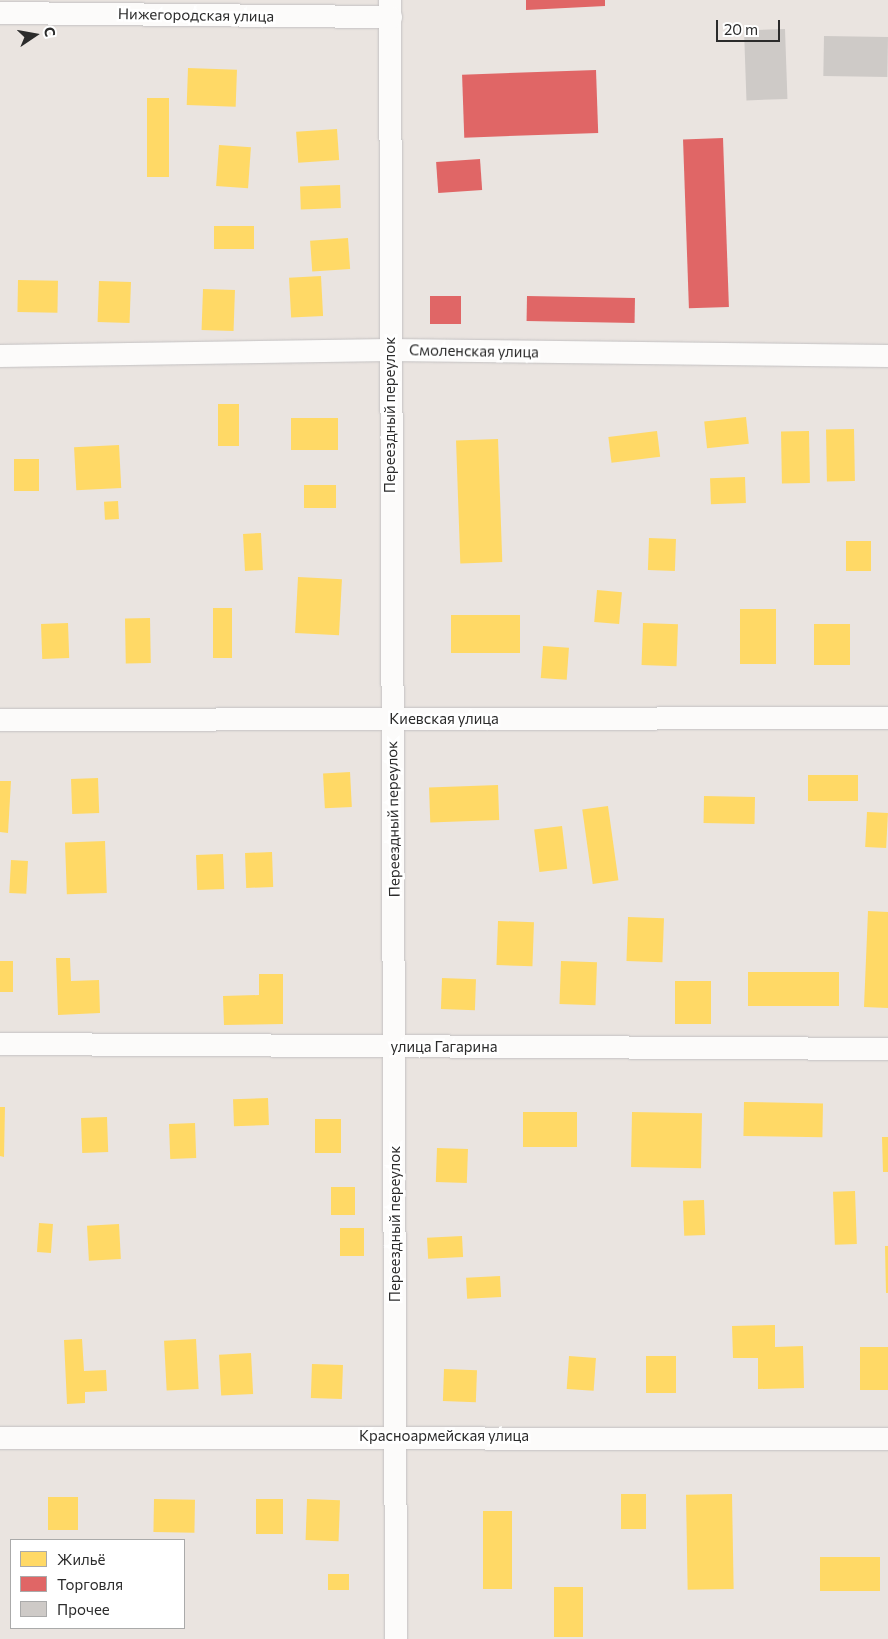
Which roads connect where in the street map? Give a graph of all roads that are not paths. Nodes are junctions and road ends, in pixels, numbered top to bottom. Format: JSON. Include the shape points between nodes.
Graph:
{"nodes":[{"id":1,"x":391,"y":9,"type":"edge"},
{"id":2,"x":0,"y":13,"type":"edge"},
{"id":3,"x":389,"y":350,"type":"junction"},
{"id":4,"x":0,"y":356,"type":"edge"},
{"id":5,"x":888,"y":356,"type":"edge"},
{"id":6,"x":888,"y":718,"type":"edge"},
{"id":7,"x":392,"y":719,"type":"junction"},
{"id":8,"x":0,"y":720,"type":"edge"},
{"id":9,"x":0,"y":1044,"type":"edge"},
{"id":10,"x":396,"y":1047,"type":"junction"},
{"id":11,"x":888,"y":1049,"type":"edge"},
{"id":12,"x":394,"y":1435,"type":"junction"},
{"id":13,"x":0,"y":1438,"type":"edge"},
{"id":14,"x":888,"y":1439,"type":"edge"},
{"id":15,"x":396,"y":1639,"type":"edge"}],
"edges":[{"from":1,"to":2,"type":"street","name":"Нижегородская улица"},
{"from":1,"to":3,"type":"street","name":"Переездный переулок"},
{"from":3,"to":4,"type":"street","name":"Смоленская улица"},
{"from":3,"to":5,"type":"street","name":"Смоленская улица"},
{"from":3,"to":7,"type":"street","name":"Переездный переулок"},
{"from":6,"to":7,"type":"street","name":"Киевская улица"},
{"from":7,"to":8,"type":"street","name":"Киевская улица"},
{"from":7,"to":10,"type":"street","name":"Переездный переулок"},
{"from":9,"to":10,"type":"street","name":"улица Гагарина"},
{"from":10,"to":11,"type":"street","name":"улица Гагарина"},
{"from":10,"to":12,"type":"street","name":"Переездный переулок"},
{"from":12,"to":13,"type":"street","name":"Красноармейская улица"},
{"from":12,"to":14,"type":"street","name":"Красноармейская улица"},
{"from":12,"to":15,"type":"street","name":"Переездный переулок"}]}
